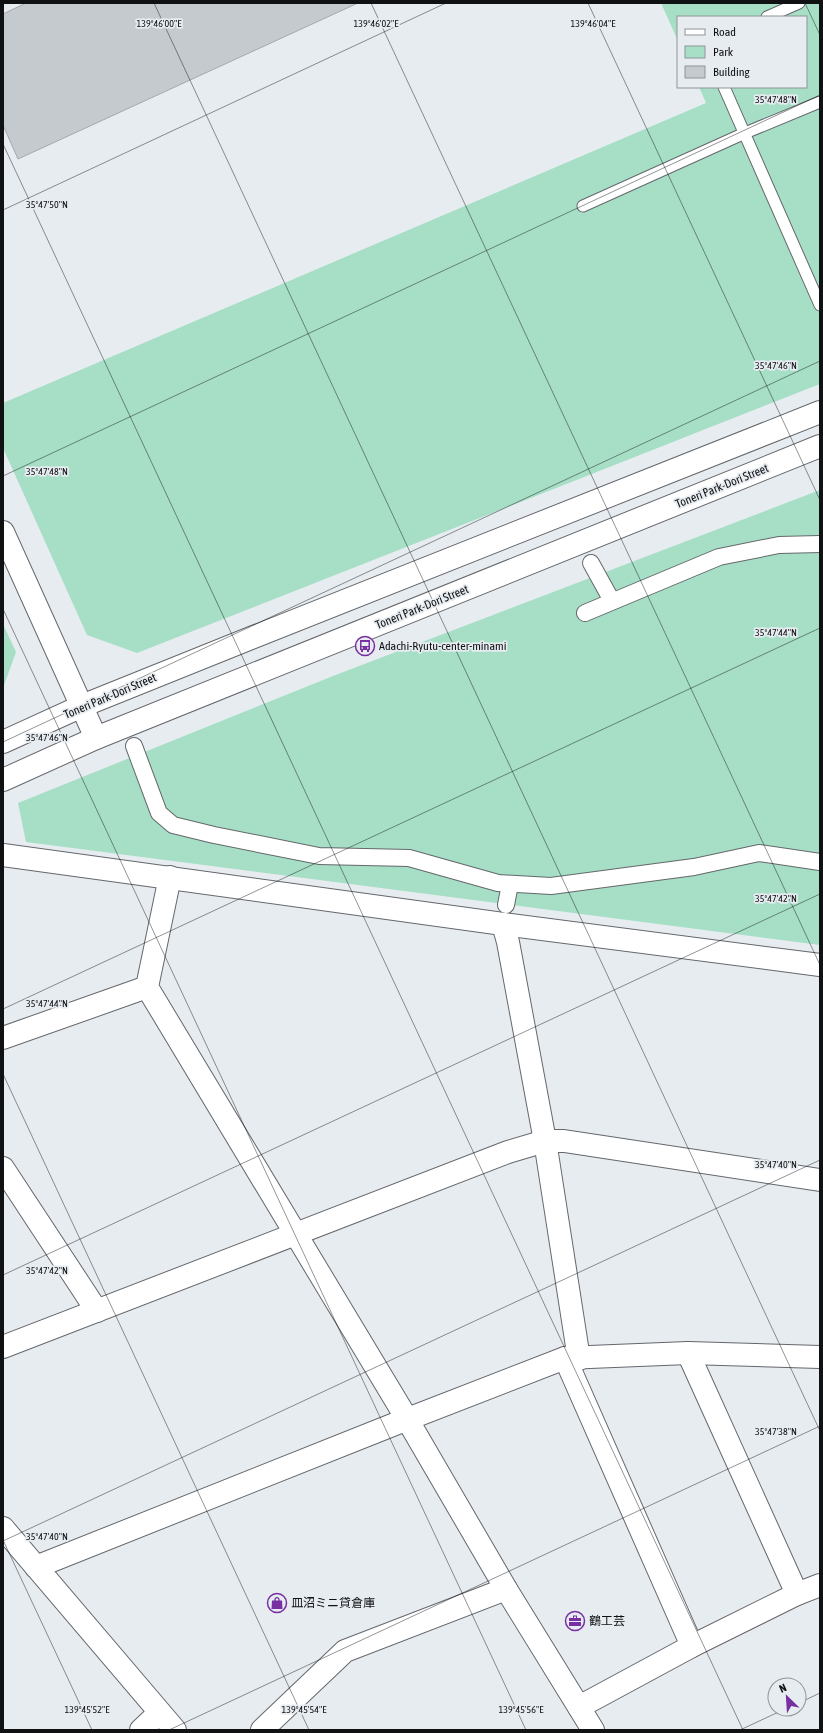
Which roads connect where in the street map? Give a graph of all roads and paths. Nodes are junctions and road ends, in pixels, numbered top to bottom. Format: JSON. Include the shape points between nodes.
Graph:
{"nodes":[{"id":1,"x":800,"y":3,"type":"edge"},
{"id":2,"x":769,"y":16,"type":"edge"},
{"id":3,"x":724,"y":88,"type":"edge"},
{"id":4,"x":820,"y":102,"type":"edge"},
{"id":5,"x":745,"y":133,"type":"junction"},
{"id":6,"x":583,"y":206,"type":"dead end"},
{"id":7,"x":820,"y":305,"type":"edge"},
{"id":8,"x":820,"y":412,"type":"edge"},
{"id":9,"x":820,"y":446,"type":"edge"},
{"id":10,"x":3,"y":532,"type":"edge"},
{"id":11,"x":820,"y":544,"type":"edge"},
{"id":12,"x":591,"y":563,"type":"dead end"},
{"id":13,"x":612,"y":601,"type":"junction"},
{"id":14,"x":585,"y":612,"type":"dead end"},
{"id":15,"x":82,"y":706,"type":"junction"},
{"id":16,"x":96,"y":738,"type":"junction"},
{"id":17,"x":3,"y":742,"type":"edge"},
{"id":18,"x":134,"y":746,"type":"dead end"},
{"id":19,"x":3,"y":780,"type":"edge"},
{"id":20,"x":3,"y":855,"type":"edge"},
{"id":21,"x":820,"y":862,"type":"edge"},
{"id":22,"x":170,"y":877,"type":"junction"},
{"id":23,"x":510,"y":884,"type":"junction"},
{"id":24,"x":505,"y":914,"type":"junction"},
{"id":25,"x":820,"y":965,"type":"edge"},
{"id":26,"x":147,"y":987,"type":"junction"},
{"id":27,"x":3,"y":1038,"type":"edge"},
{"id":28,"x":545,"y":1141,"type":"junction"},
{"id":29,"x":3,"y":1168,"type":"edge"},
{"id":30,"x":820,"y":1180,"type":"edge"},
{"id":31,"x":296,"y":1234,"type":"junction"},
{"id":32,"x":97,"y":1311,"type":"junction"},
{"id":33,"x":3,"y":1347,"type":"edge"},
{"id":34,"x":688,"y":1354,"type":"junction"},
{"id":35,"x":820,"y":1357,"type":"edge"},
{"id":36,"x":572,"y":1358,"type":"junction"},
{"id":37,"x":407,"y":1419,"type":"junction"},
{"id":38,"x":3,"y":1528,"type":"edge"},
{"id":39,"x":36,"y":1568,"type":"junction"},
{"id":40,"x":820,"y":1585,"type":"edge"},
{"id":41,"x":506,"y":1588,"type":"junction"},
{"id":42,"x":797,"y":1594,"type":"junction"},
{"id":43,"x":692,"y":1646,"type":"junction"},
{"id":44,"x":579,"y":1707,"type":"junction"},
{"id":45,"x":159,"y":1713,"type":"junction"},
{"id":46,"x":264,"y":1729,"type":"edge"},
{"id":47,"x":142,"y":1730,"type":"edge"},
{"id":48,"x":175,"y":1730,"type":"edge"},
{"id":49,"x":593,"y":1730,"type":"edge"}],
"edges":[{"from":1,"to":2,"type":"lane"},
{"from":3,"to":5,"type":"lane"},
{"from":4,"to":5,"type":"lane"},
{"from":5,"to":6,"type":"lane"},
{"from":5,"to":7,"type":"lane"},
{"from":8,"to":15,"type":"street","name":"Toneri Park-Dori Street"},
{"from":9,"to":16,"type":"street","name":"Toneri Park-Dori Street"},
{"from":10,"to":15,"type":"street"},
{"from":11,"to":13,"type":"street","via":[[779,545],[719,557]]},
{"from":12,"to":13,"type":"street"},
{"from":13,"to":14,"type":"street"},
{"from":15,"to":16,"type":"street"},
{"from":15,"to":17,"type":"street","name":"Toneri Park-Dori Street"},
{"from":16,"to":19,"type":"street","name":"Toneri Park-Dori Street"},
{"from":18,"to":23,"type":"street","via":[[159,813],[173,825],[319,856],[409,858],[498,883]]},
{"from":20,"to":22,"type":"street"},
{"from":21,"to":23,"type":"street","via":[[759,853],[694,867],[551,886]]},
{"from":22,"to":24,"type":"street"},
{"from":22,"to":26,"type":"street"},
{"from":23,"to":24,"type":"street"},
{"from":24,"to":25,"type":"street"},
{"from":24,"to":28,"type":"street"},
{"from":26,"to":27,"type":"street"},
{"from":26,"to":31,"type":"street"},
{"from":28,"to":30,"type":"street","via":[[586,1144]]},
{"from":28,"to":31,"type":"street","via":[[508,1152]]},
{"from":28,"to":36,"type":"street"},
{"from":29,"to":32,"type":"street"},
{"from":31,"to":32,"type":"street"},
{"from":31,"to":37,"type":"street"},
{"from":32,"to":33,"type":"street"},
{"from":34,"to":35,"type":"street"},
{"from":34,"to":36,"type":"street"},
{"from":34,"to":42,"type":"street"},
{"from":36,"to":37,"type":"street"},
{"from":36,"to":43,"type":"street"},
{"from":37,"to":39,"type":"street"},
{"from":37,"to":41,"type":"street"},
{"from":38,"to":39,"type":"street"},
{"from":39,"to":45,"type":"street"},
{"from":40,"to":42,"type":"street"},
{"from":41,"to":44,"type":"street"},
{"from":41,"to":46,"type":"street","via":[[345,1651]]},
{"from":42,"to":43,"type":"street"},
{"from":43,"to":44,"type":"street"},
{"from":44,"to":49,"type":"street"},
{"from":45,"to":47,"type":"street"},
{"from":45,"to":48,"type":"street"}]}
